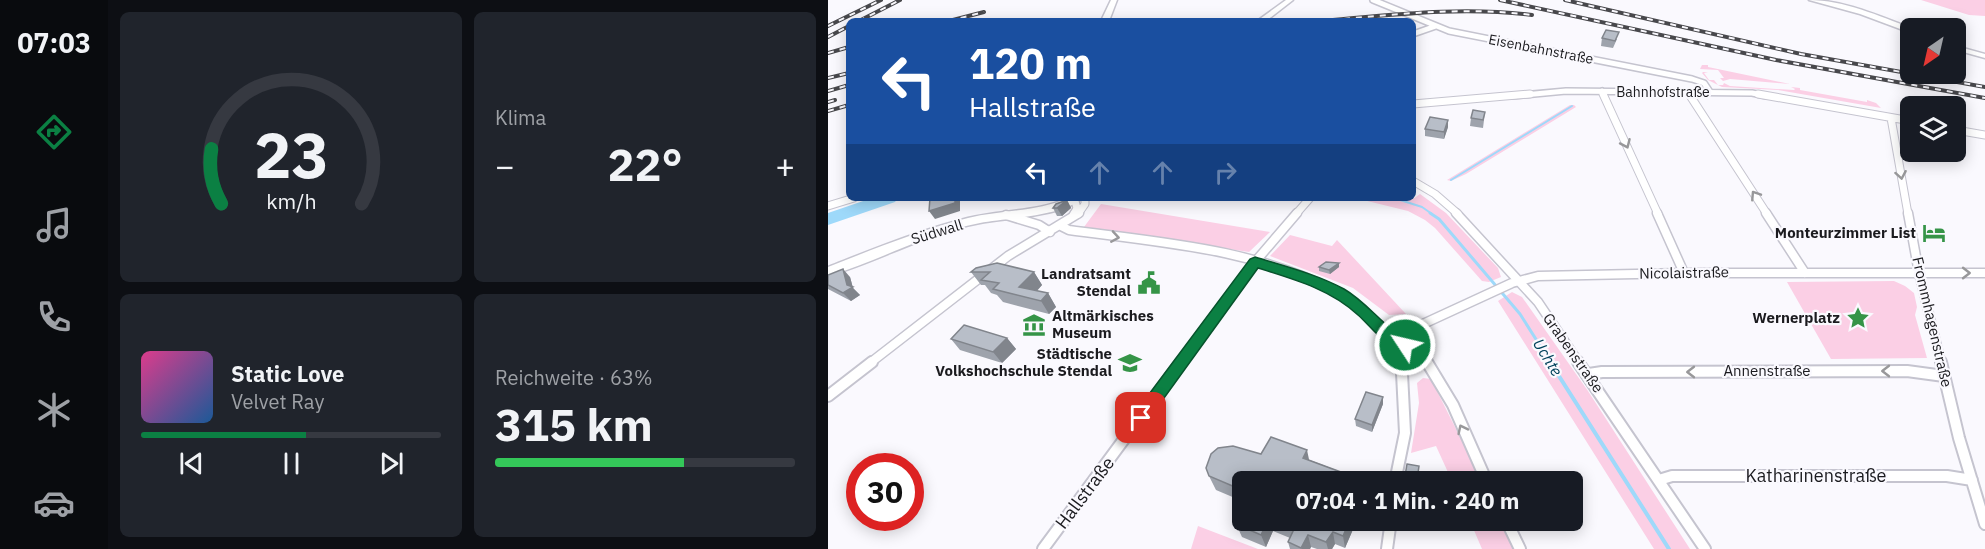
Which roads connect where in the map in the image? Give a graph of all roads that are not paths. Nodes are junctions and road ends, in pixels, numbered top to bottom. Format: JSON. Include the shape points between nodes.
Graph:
{"nodes":[{"id":1,"x":1114,"y":0,"type":"edge"},
{"id":2,"x":1290,"y":0,"type":"edge"},
{"id":3,"x":1373,"y":0,"type":"edge"},
{"id":4,"x":1812,"y":0,"type":"edge"},
{"id":5,"x":1106,"y":18,"type":"edge"},
{"id":6,"x":1265,"y":18,"type":"edge"},
{"id":7,"x":1436,"y":26,"type":"junction"},
{"id":8,"x":1900,"y":27,"type":"edge"},
{"id":9,"x":1416,"y":33,"type":"edge"},
{"id":10,"x":1966,"y":51,"type":"edge"},
{"id":11,"x":1985,"y":56,"type":"edge"},
{"id":12,"x":1602,"y":91,"type":"junction"},
{"id":13,"x":1688,"y":92,"type":"junction"},
{"id":14,"x":1710,"y":92,"type":"junction"},
{"id":15,"x":1416,"y":104,"type":"edge"},
{"id":16,"x":1891,"y":117,"type":"junction"},
{"id":17,"x":1900,"y":119,"type":"edge"},
{"id":18,"x":1966,"y":132,"type":"edge"},
{"id":19,"x":1985,"y":135,"type":"edge"},
{"id":20,"x":1416,"y":183,"type":"edge"},
{"id":21,"x":846,"y":200,"type":"edge"},
{"id":22,"x":1067,"y":201,"type":"edge"},
{"id":23,"x":1080,"y":201,"type":"edge"},
{"id":24,"x":1307,"y":201,"type":"edge"},
{"id":25,"x":828,"y":206,"type":"edge"},
{"id":26,"x":1003,"y":214,"type":"junction"},
{"id":27,"x":1061,"y":226,"type":"junction"},
{"id":28,"x":1050,"y":232,"type":"junction"},
{"id":29,"x":1255,"y":262,"type":"junction"},
{"id":30,"x":828,"y":272,"type":"edge"},
{"id":31,"x":1684,"y":273,"type":"junction"},
{"id":32,"x":1805,"y":273,"type":"junction"},
{"id":33,"x":1919,"y":273,"type":"junction"},
{"id":34,"x":1985,"y":273,"type":"edge"},
{"id":35,"x":1515,"y":282,"type":"junction"},
{"id":36,"x":1405,"y":345,"type":"junction"},
{"id":37,"x":1589,"y":375,"type":"junction"},
{"id":38,"x":1944,"y":376,"type":"junction"},
{"id":39,"x":828,"y":396,"type":"edge"},
{"id":40,"x":1397,"y":471,"type":"edge"},
{"id":41,"x":1482,"y":471,"type":"edge"},
{"id":42,"x":1659,"y":480,"type":"junction"},
{"id":43,"x":1972,"y":480,"type":"junction"},
{"id":44,"x":1985,"y":524,"type":"edge"},
{"id":45,"x":1389,"y":531,"type":"edge"},
{"id":46,"x":1511,"y":531,"type":"edge"},
{"id":47,"x":1043,"y":549,"type":"edge"},
{"id":48,"x":1387,"y":549,"type":"edge"},
{"id":49,"x":1520,"y":549,"type":"edge"},
{"id":50,"x":1705,"y":549,"type":"edge"}],
"edges":[{"from":1,"to":5,"type":"main road"},
{"from":2,"to":6,"type":"main road"},
{"from":3,"to":7,"type":"street","name":"Eisenbahnstraße"},
{"from":4,"to":8,"type":"main road","via":[[1862,12]]},
{"from":7,"to":9,"type":"street"},
{"from":7,"to":14,"type":"street","name":"Eisenbahnstraße","via":[[1454,33],[1692,79],[1704,83]]},
{"from":10,"to":11,"type":"main road"},
{"from":12,"to":13,"type":"street","name":"Bahnhofstraße"},
{"from":12,"to":15,"type":"street","name":"Bahnhofstraße"},
{"from":12,"to":31,"type":"street","one_way":true},
{"from":13,"to":14,"type":"street","name":"Bahnhofstraße"},
{"from":32,"to":13,"type":"street","one_way":true},
{"from":14,"to":16,"type":"street","name":"Bahnhofstraße","via":[[1767,94]]},
{"from":16,"to":17,"type":"street","name":"Bahnhofstraße"},
{"from":16,"to":33,"type":"street","name":"Frommhagenstraße","one_way":true},
{"from":18,"to":19,"type":"street"},
{"from":20,"to":35,"type":"street","name":"Grabenstraße","via":[[1450,206]]},
{"from":21,"to":25,"type":"street"},
{"from":22,"to":26,"type":"main road","name":"Südwall"},
{"from":23,"to":27,"type":"street","via":[[1085,204],[1080,213]]},
{"from":24,"to":29,"type":"street","name":"Hallstraße"},
{"from":26,"to":28,"type":"street"},
{"from":26,"to":30,"type":"main road","name":"Südwall","via":[[935,231]]},
{"from":27,"to":28,"type":"street"},
{"from":27,"to":29,"type":"street","one_way":true},
{"from":28,"to":39,"type":"street","via":[[1008,256]]},
{"from":29,"to":36,"type":"street","via":[[1340,293]]},
{"from":29,"to":47,"type":"street","name":"Hallstraße"},
{"from":31,"to":32,"type":"street","name":"Nicolaistraße"},
{"from":31,"to":35,"type":"street","name":"Nicolaistraße","via":[[1538,276]]},
{"from":32,"to":33,"type":"street","name":"Nicolaistraße"},
{"from":33,"to":34,"type":"street","name":"Nicolaistraße","one_way":true},
{"from":33,"to":38,"type":"street","name":"Frommhagenstraße"},
{"from":35,"to":36,"type":"street","name":"Nicolaistraße","via":[[1413,327]]},
{"from":35,"to":37,"type":"street","name":"Grabenstraße"},
{"from":36,"to":40,"type":"street","via":[[1405,433]]},
{"from":41,"to":36,"type":"street","one_way":true,"via":[[1431,369]]},
{"from":38,"to":37,"type":"street","name":"Annenstraße","one_way":true,"via":[[1907,371]]},
{"from":37,"to":42,"type":"street","name":"Grabenstraße"},
{"from":38,"to":43,"type":"street","name":"Frommhagenstraße"},
{"from":42,"to":43,"type":"street","name":"Katharinenstraße","via":[[1672,476],[1947,476]]},
{"from":42,"to":50,"type":"street","name":"Grabenstraße"},
{"from":43,"to":44,"type":"street","name":"Frommhagenstraße"},
{"from":45,"to":48,"type":"street"},
{"from":46,"to":49,"type":"street"}]}
